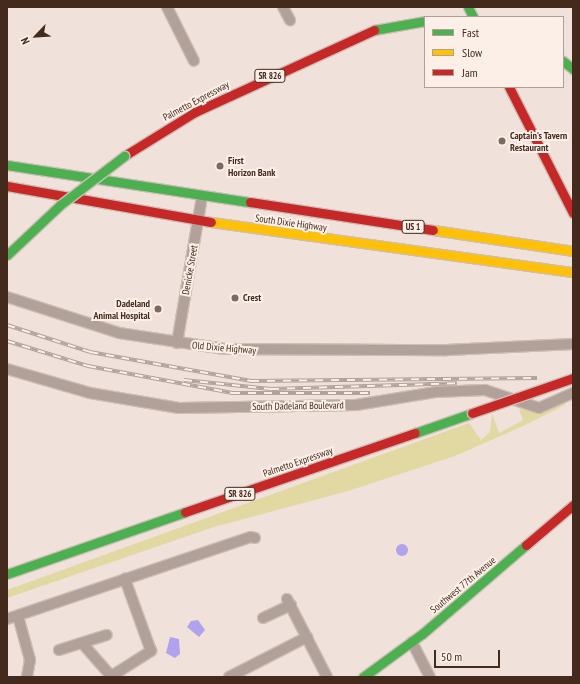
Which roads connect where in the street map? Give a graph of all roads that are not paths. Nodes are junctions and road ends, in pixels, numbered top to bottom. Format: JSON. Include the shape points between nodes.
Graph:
{"nodes":[{"id":1,"x":167,"y":7,"type":"edge"},
{"id":2,"x":283,"y":7,"type":"edge"},
{"id":3,"x":468,"y":7,"type":"edge"},
{"id":4,"x":472,"y":16,"type":"edge"},
{"id":5,"x":290,"y":20,"type":"dead end"},
{"id":6,"x":424,"y":21,"type":"edge"},
{"id":7,"x":194,"y":61,"type":"dead end"},
{"id":8,"x":564,"y":62,"type":"edge"},
{"id":9,"x":573,"y":69,"type":"edge"},
{"id":10,"x":510,"y":88,"type":"edge"},
{"id":11,"x":7,"y":165,"type":"edge"},
{"id":12,"x":56,"y":174,"type":"junction"},
{"id":13,"x":11,"y":187,"type":"edge"},
{"id":14,"x":202,"y":197,"type":"junction"},
{"id":15,"x":573,"y":213,"type":"edge"},
{"id":16,"x":198,"y":220,"type":"junction"},
{"id":17,"x":380,"y":222,"type":"junction"},
{"id":18,"x":375,"y":247,"type":"junction"},
{"id":19,"x":573,"y":251,"type":"edge"},
{"id":20,"x":7,"y":255,"type":"edge"},
{"id":21,"x":573,"y":272,"type":"edge"},
{"id":22,"x":7,"y":297,"type":"edge"},
{"id":23,"x":176,"y":343,"type":"junction"},
{"id":24,"x":573,"y":344,"type":"edge"},
{"id":25,"x":7,"y":370,"type":"edge"},
{"id":26,"x":18,"y":375,"type":"junction"},
{"id":27,"x":7,"y":378,"type":"edge"},
{"id":28,"x":573,"y":378,"type":"edge"},
{"id":29,"x":573,"y":393,"type":"edge"},
{"id":30,"x":573,"y":505,"type":"edge"},
{"id":31,"x":255,"y":538,"type":"dead end"},
{"id":32,"x":28,"y":569,"type":"junction"},
{"id":33,"x":7,"y":574,"type":"edge"},
{"id":34,"x":125,"y":579,"type":"junction"},
{"id":35,"x":7,"y":581,"type":"edge"},
{"id":36,"x":18,"y":616,"type":"junction"},
{"id":37,"x":263,"y":618,"type":"dead end"},
{"id":38,"x":7,"y":619,"type":"edge"},
{"id":39,"x":107,"y":635,"type":"dead end"},
{"id":40,"x":307,"y":637,"type":"junction"},
{"id":41,"x":412,"y":642,"type":"junction"},
{"id":42,"x":82,"y":644,"type":"junction"},
{"id":43,"x":59,"y":650,"type":"dead end"},
{"id":44,"x":110,"y":676,"type":"edge"},
{"id":45,"x":27,"y":677,"type":"edge"},
{"id":46,"x":229,"y":677,"type":"edge"},
{"id":47,"x":327,"y":677,"type":"edge"},
{"id":48,"x":363,"y":677,"type":"edge"},
{"id":49,"x":430,"y":677,"type":"edge"}],
"edges":[{"from":1,"to":7,"type":"street"},
{"from":2,"to":5,"type":"street"},
{"from":3,"to":4,"type":"main road"},
{"from":6,"to":20,"type":"main road","name":"Palmetto Expressway","number":"SR 826","bridge":true,"via":[[386,26],[347,40],[195,112],[124,156],[60,205]]},
{"from":8,"to":9,"type":"main road"},
{"from":10,"to":15,"type":"main road"},
{"from":11,"to":12,"type":"main road","name":"South Dixie Highway","number":"US 1"},
{"from":12,"to":13,"type":"main road","via":[[41,182]]},
{"from":12,"to":14,"type":"main road","name":"South Dixie Highway","number":"US 1"},
{"from":13,"to":16,"type":"main road","name":"South Dixie Highway"},
{"from":14,"to":16,"type":"street","name":"Denicke Street"},
{"from":14,"to":17,"type":"main road","name":"South Dixie Highway","number":"US 1"},
{"from":16,"to":18,"type":"main road","name":"South Dixie Highway"},
{"from":16,"to":23,"type":"street","name":"Denicke Street"},
{"from":17,"to":18,"type":"main road"},
{"from":17,"to":19,"type":"main road","name":"South Dixie Highway","number":"US 1"},
{"from":18,"to":21,"type":"main road","name":"South Dixie Highway"},
{"from":22,"to":23,"type":"street","name":"Old Dixie Highway","via":[[119,333]]},
{"from":23,"to":24,"type":"street","name":"Old Dixie Highway","via":[[225,349],[447,350]]},
{"from":25,"to":26,"type":"street","name":"South Dadeland Boulevard"},
{"from":26,"to":27,"type":"street","name":"South Dadeland Boulevard"},
{"from":26,"to":29,"type":"street","name":"South Dadeland Boulevard","via":[[90,393],[179,408],[356,405],[429,393],[485,390],[540,408]]},
{"from":28,"to":32,"type":"main road","name":"Palmetto Expressway","number":"SR 826","bridge":true},
{"from":30,"to":41,"type":"main road","name":"Southwest 77th Avenue"},
{"from":31,"to":34,"type":"street"},
{"from":32,"to":33,"type":"main road","name":"Palmetto Expressway","number":"SR 826"},
{"from":32,"to":35,"type":"main road"},
{"from":34,"to":36,"type":"street"},
{"from":34,"to":44,"type":"street","via":[[151,651]]},
{"from":36,"to":38,"type":"street"},
{"from":36,"to":45,"type":"street","via":[[30,660]]},
{"from":37,"to":40,"type":"street","via":[[289,602]]},
{"from":39,"to":42,"type":"street"},
{"from":40,"to":46,"type":"street"},
{"from":40,"to":47,"type":"street"},
{"from":41,"to":48,"type":"main road","name":"Southwest 77th Avenue"},
{"from":41,"to":49,"type":"street"},
{"from":42,"to":43,"type":"street"},
{"from":42,"to":44,"type":"street"}]}
